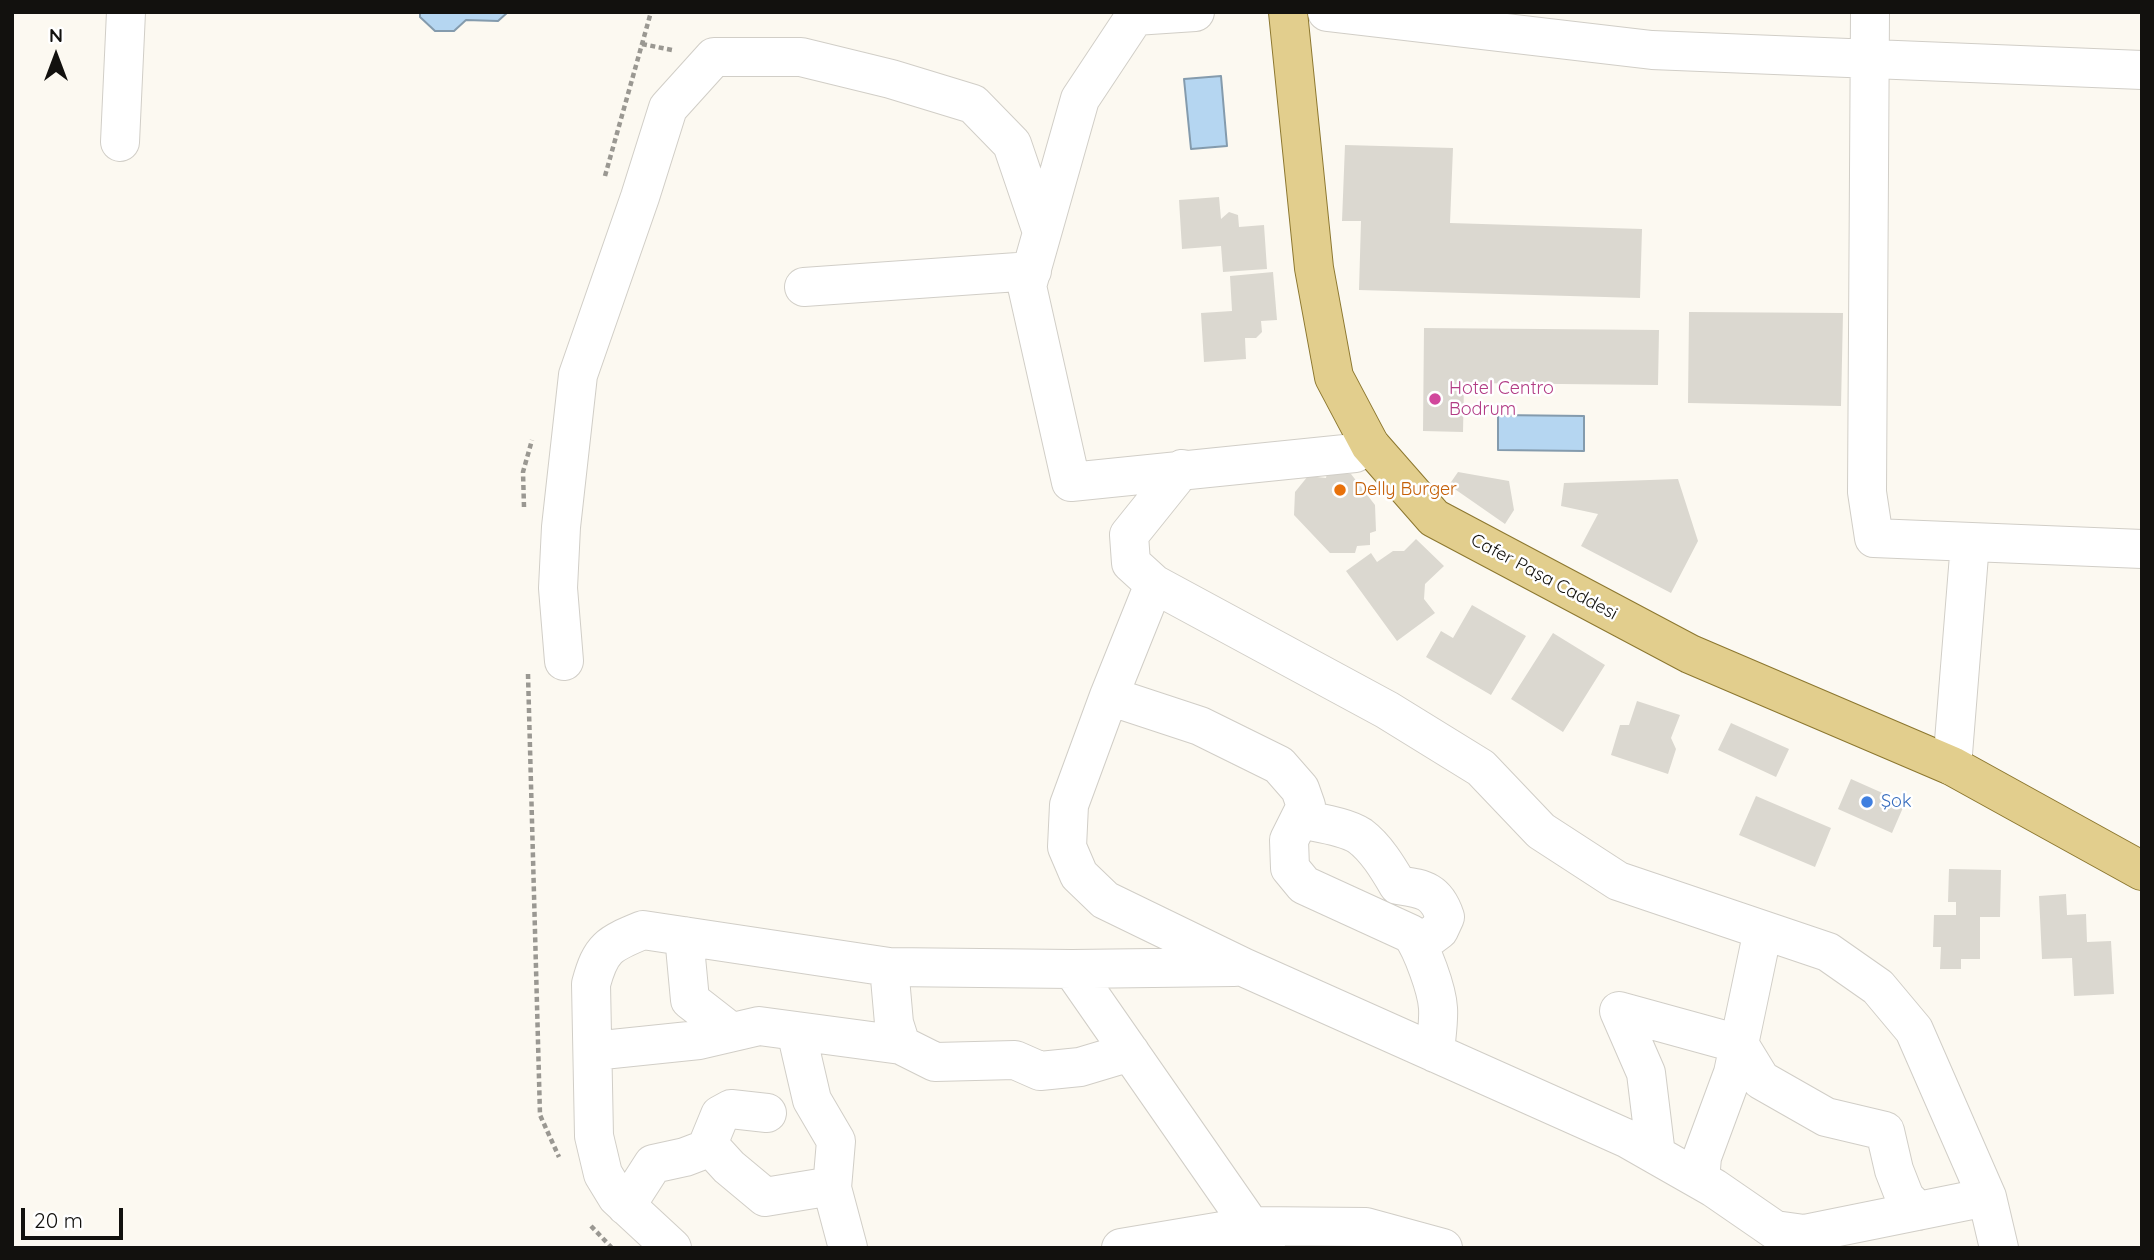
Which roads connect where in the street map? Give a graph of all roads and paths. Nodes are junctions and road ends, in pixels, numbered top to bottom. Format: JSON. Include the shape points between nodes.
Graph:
{"nodes":[{"id":1,"x":126,"y":12,"type":"edge"},
{"id":2,"x":1195,"y":12,"type":"edge"},
{"id":3,"x":1288,"y":12,"type":"edge"},
{"id":4,"x":1327,"y":12,"type":"edge"},
{"id":5,"x":1870,"y":12,"type":"edge"},
{"id":6,"x":1870,"y":59,"type":"junction"},
{"id":7,"x":2142,"y":70,"type":"edge"},
{"id":8,"x":120,"y":142,"type":"dead end"},
{"id":9,"x":1042,"y":232,"type":"junction"},
{"id":10,"x":1032,"y":271,"type":"junction"},
{"id":11,"x":804,"y":287,"type":"dead end"},
{"id":12,"x":1370,"y":445,"type":"junction"},
{"id":13,"x":1182,"y":470,"type":"junction"},
{"id":14,"x":1970,"y":543,"type":"junction"},
{"id":15,"x":2142,"y":549,"type":"edge"},
{"id":16,"x":1153,"y":584,"type":"junction"},
{"id":17,"x":565,"y":660,"type":"dead end"},
{"id":18,"x":1109,"y":696,"type":"junction"},
{"id":19,"x":1952,"y":766,"type":"junction"},
{"id":20,"x":1300,"y":819,"type":"junction"},
{"id":21,"x":2142,"y":871,"type":"edge"},
{"id":22,"x":1763,"y":930,"type":"junction"},
{"id":23,"x":684,"y":936,"type":"junction"},
{"id":24,"x":1419,"y":945,"type":"junction"},
{"id":25,"x":889,"y":967,"type":"junction"},
{"id":26,"x":1243,"y":967,"type":"junction"},
{"id":27,"x":1072,"y":969,"type":"junction"},
{"id":28,"x":796,"y":1031,"type":"junction"},
{"id":29,"x":731,"y":1032,"type":"junction"},
{"id":30,"x":1739,"y":1044,"type":"junction"},
{"id":31,"x":901,"y":1045,"type":"junction"},
{"id":32,"x":593,"y":1051,"type":"junction"},
{"id":33,"x":1130,"y":1052,"type":"junction"},
{"id":34,"x":1435,"y":1053,"type":"junction"},
{"id":35,"x":767,"y":1113,"type":"dead end"},
{"id":36,"x":708,"y":1144,"type":"junction"},
{"id":37,"x":1656,"y":1155,"type":"junction"},
{"id":38,"x":1699,"y":1180,"type":"junction"},
{"id":39,"x":832,"y":1186,"type":"junction"},
{"id":40,"x":1987,"y":1197,"type":"junction"},
{"id":41,"x":626,"y":1206,"type":"junction"},
{"id":42,"x":1918,"y":1211,"type":"junction"},
{"id":43,"x":1259,"y":1237,"type":"edge"},
{"id":44,"x":671,"y":1248,"type":"edge"},
{"id":45,"x":848,"y":1248,"type":"edge"},
{"id":46,"x":1121,"y":1248,"type":"edge"},
{"id":47,"x":1443,"y":1248,"type":"edge"},
{"id":48,"x":1999,"y":1248,"type":"edge"}],
"edges":[{"from":1,"to":8,"type":"street"},
{"from":2,"to":9,"type":"street","via":[[1135,16],[1080,99]]},
{"from":3,"to":12,"type":"main road","name":"Cafer Paşa Caddesi","via":[[1314,268],[1334,377]]},
{"from":4,"to":6,"type":"street","via":[[1652,50]]},
{"from":5,"to":6,"type":"street"},
{"from":6,"to":7,"type":"street"},
{"from":6,"to":14,"type":"street","via":[[1867,492],[1874,538]]},
{"from":9,"to":10,"type":"street"},
{"from":9,"to":17,"type":"street","via":[[1012,144],[973,104],[801,57],[715,57],[668,108],[578,374],[561,527]]},
{"from":10,"to":11,"type":"street"},
{"from":10,"to":13,"type":"street","via":[[1027,286],[1071,482]]},
{"from":12,"to":13,"type":"street","via":[[1355,453]]},
{"from":12,"to":19,"type":"main road","name":"Cafer Paşa Caddesi","via":[[1434,518],[1689,654]]},
{"from":13,"to":16,"type":"street","via":[[1129,535],[1131,563]]},
{"from":14,"to":15,"type":"street"},
{"from":14,"to":19,"type":"street"},
{"from":16,"to":18,"type":"street"},
{"from":16,"to":22,"type":"street","via":[[1387,710],[1481,768],[1541,831],[1618,881]]},
{"from":18,"to":20,"type":"street","via":[[1200,726],[1279,765],[1300,789],[1306,806]]},
{"from":18,"to":26,"type":"street","via":[[1069,805],[1067,847],[1079,875],[1105,900]]},
{"from":19,"to":21,"type":"main road","name":"Cafer Paşa Caddesi"},
{"from":20,"to":24,"type":"street","via":[[1289,840],[1290,868],[1304,885],[1411,934]]},
{"from":20,"to":24,"type":"street","via":[[1359,836],[1386,864],[1398,885],[1423,889],[1441,904],[1445,916],[1439,930]]},
{"from":22,"to":30,"type":"street"},
{"from":22,"to":40,"type":"street","via":[[1828,952],[1878,987],[1914,1030]]},
{"from":23,"to":25,"type":"street"},
{"from":23,"to":29,"type":"street","via":[[690,1000]]},
{"from":23,"to":32,"type":"street","via":[[643,930],[615,941],[598,960],[591,984]]},
{"from":24,"to":34,"type":"street","via":[[1438,1007]]},
{"from":25,"to":27,"type":"street"},
{"from":25,"to":31,"type":"street","via":[[894,1023]]},
{"from":26,"to":27,"type":"street"},
{"from":26,"to":34,"type":"street"},
{"from":27,"to":33,"type":"street"},
{"from":28,"to":29,"type":"street","via":[[759,1026]]},
{"from":28,"to":31,"type":"street"},
{"from":28,"to":39,"type":"street","via":[[812,1100],[836,1141]]},
{"from":29,"to":32,"type":"street","via":[[699,1040]]},
{"from":30,"to":37,"type":"street","via":[[1619,1012],[1646,1073]]},
{"from":30,"to":38,"type":"street","via":[[1702,1157]]},
{"from":30,"to":42,"type":"street","via":[[1761,1080],[1826,1117],[1885,1131],[1905,1198]]},
{"from":31,"to":33,"type":"street","via":[[935,1062],[1015,1059],[1040,1071],[1080,1068]]},
{"from":32,"to":41,"type":"street","via":[[594,1136],[603,1174]]},
{"from":33,"to":43,"type":"street"},
{"from":34,"to":37,"type":"street"},
{"from":35,"to":36,"type":"street","via":[[731,1109],[720,1115]]},
{"from":36,"to":39,"type":"street","via":[[765,1197]]},
{"from":36,"to":41,"type":"street","via":[[685,1157],[653,1164]]},
{"from":37,"to":38,"type":"street"},
{"from":38,"to":42,"type":"street","via":[[1775,1230],[1804,1234]]},
{"from":39,"to":45,"type":"street"},
{"from":40,"to":42,"type":"street"},
{"from":40,"to":48,"type":"street"},
{"from":41,"to":44,"type":"street"},
{"from":43,"to":46,"type":"street"},
{"from":43,"to":47,"type":"street","via":[[1366,1227]]}]}
